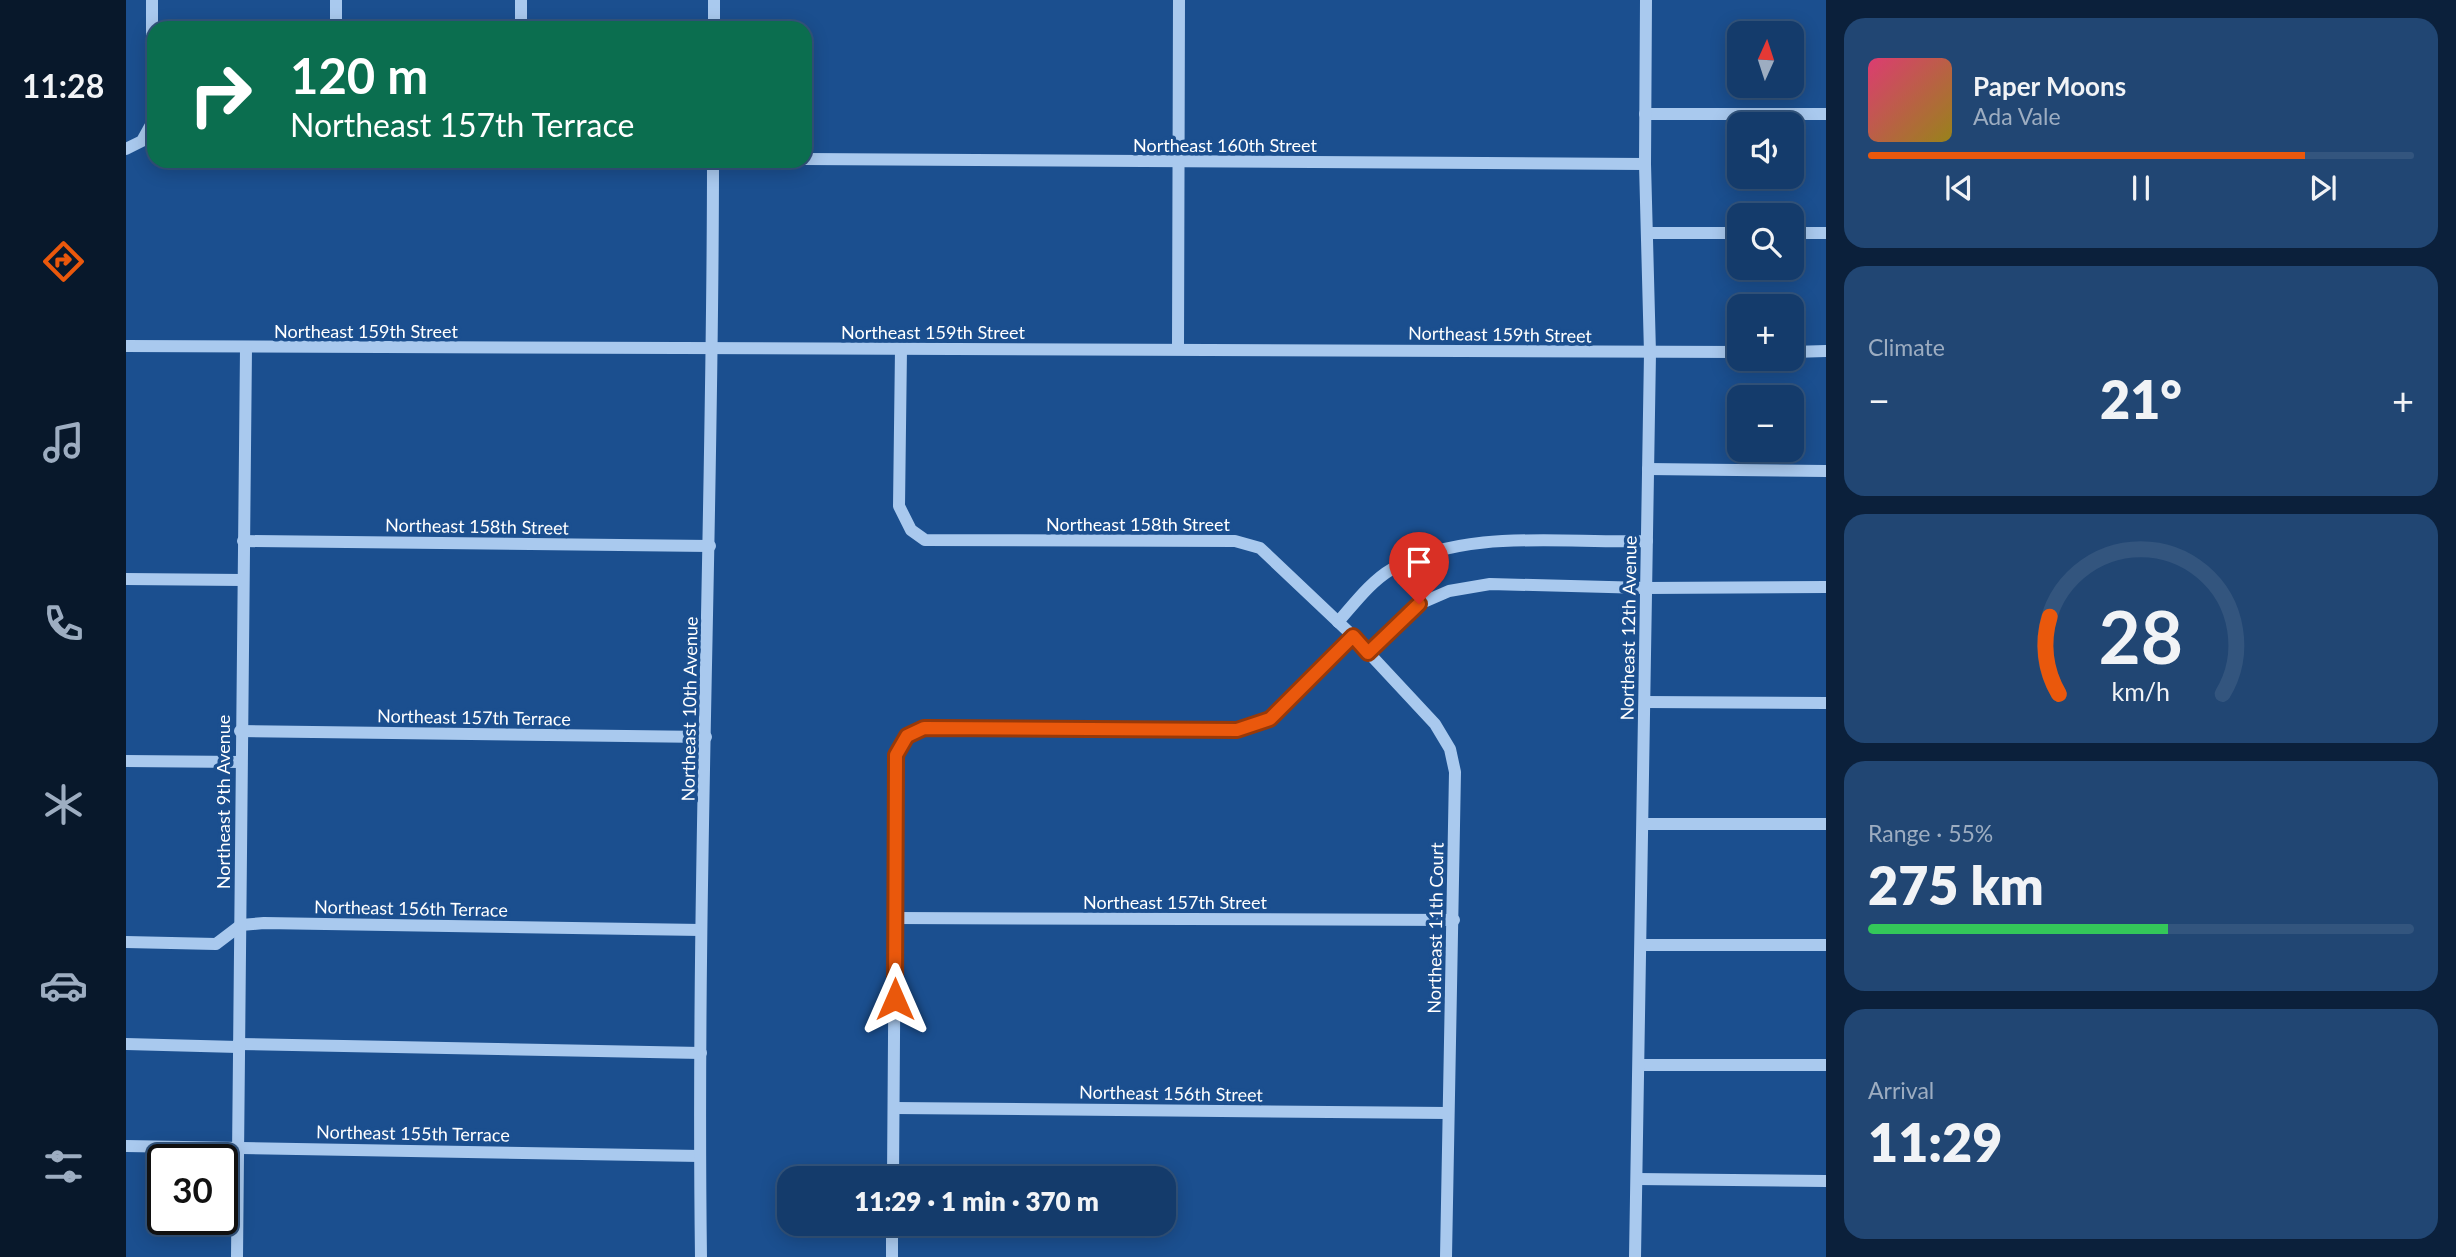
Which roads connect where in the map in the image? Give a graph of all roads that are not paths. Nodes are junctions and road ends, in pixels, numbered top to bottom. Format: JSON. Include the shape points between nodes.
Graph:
{"nodes":[{"id":1,"x":152,"y":0,"type":"edge"},
{"id":2,"x":336,"y":0,"type":"edge"},
{"id":3,"x":521,"y":0,"type":"edge"},
{"id":4,"x":714,"y":0,"type":"edge"},
{"id":5,"x":1179,"y":0,"type":"edge"},
{"id":6,"x":1646,"y":0,"type":"edge"},
{"id":7,"x":152,"y":21,"type":"edge"},
{"id":8,"x":336,"y":21,"type":"edge"},
{"id":9,"x":521,"y":21,"type":"edge"},
{"id":10,"x":714,"y":21,"type":"edge"},
{"id":11,"x":1645,"y":114,"type":"junction"},
{"id":12,"x":1826,"y":114,"type":"edge"},
{"id":13,"x":147,"y":132,"type":"edge"},
{"id":14,"x":126,"y":149,"type":"edge"},
{"id":15,"x":812,"y":159,"type":"edge"},
{"id":16,"x":1179,"y":163,"type":"junction"},
{"id":17,"x":1645,"y":164,"type":"junction"},
{"id":18,"x":713,"y":168,"type":"edge"},
{"id":19,"x":1647,"y":233,"type":"junction"},
{"id":20,"x":1727,"y":233,"type":"edge"},
{"id":21,"x":1804,"y":233,"type":"edge"},
{"id":22,"x":1826,"y":233,"type":"edge"},
{"id":23,"x":126,"y":346,"type":"edge"},
{"id":24,"x":246,"y":348,"type":"junction"},
{"id":25,"x":901,"y":349,"type":"junction"},
{"id":26,"x":1178,"y":349,"type":"junction"},
{"id":27,"x":713,"y":350,"type":"junction"},
{"id":28,"x":1826,"y":351,"type":"edge"},
{"id":29,"x":1727,"y":352,"type":"edge"},
{"id":30,"x":1804,"y":352,"type":"edge"},
{"id":31,"x":1650,"y":353,"type":"junction"},
{"id":32,"x":1648,"y":469,"type":"junction"},
{"id":33,"x":1826,"y":471,"type":"edge"},
{"id":34,"x":243,"y":541,"type":"junction"},
{"id":35,"x":1647,"y":541,"type":"junction"},
{"id":36,"x":710,"y":546,"type":"junction"},
{"id":37,"x":126,"y":579,"type":"edge"},
{"id":38,"x":243,"y":580,"type":"junction"},
{"id":39,"x":1826,"y":587,"type":"edge"},
{"id":40,"x":1646,"y":588,"type":"junction"},
{"id":41,"x":1338,"y":622,"type":"junction"},
{"id":42,"x":1353,"y":636,"type":"junction"},
{"id":43,"x":1368,"y":653,"type":"junction"},
{"id":44,"x":1644,"y":702,"type":"junction"},
{"id":45,"x":1826,"y":703,"type":"edge"},
{"id":46,"x":240,"y":731,"type":"junction"},
{"id":47,"x":706,"y":737,"type":"junction"},
{"id":48,"x":126,"y":761,"type":"edge"},
{"id":49,"x":240,"y":762,"type":"junction"},
{"id":50,"x":1643,"y":824,"type":"junction"},
{"id":51,"x":1826,"y":824,"type":"edge"},
{"id":52,"x":895,"y":918,"type":"junction"},
{"id":53,"x":1454,"y":920,"type":"junction"},
{"id":54,"x":241,"y":925,"type":"junction"},
{"id":55,"x":702,"y":930,"type":"junction"},
{"id":56,"x":126,"y":942,"type":"edge"},
{"id":57,"x":1641,"y":945,"type":"junction"},
{"id":58,"x":1826,"y":945,"type":"edge"},
{"id":59,"x":126,"y":1044,"type":"edge"},
{"id":60,"x":238,"y":1045,"type":"junction"},
{"id":61,"x":701,"y":1053,"type":"junction"},
{"id":62,"x":1639,"y":1065,"type":"junction"},
{"id":63,"x":1826,"y":1065,"type":"edge"},
{"id":64,"x":894,"y":1108,"type":"junction"},
{"id":65,"x":1448,"y":1113,"type":"junction"},
{"id":66,"x":236,"y":1144,"type":"edge"},
{"id":67,"x":126,"y":1146,"type":"edge"},
{"id":68,"x":147,"y":1146,"type":"edge"},
{"id":69,"x":238,"y":1148,"type":"edge"},
{"id":70,"x":700,"y":1156,"type":"junction"},
{"id":71,"x":893,"y":1166,"type":"edge"},
{"id":72,"x":1637,"y":1179,"type":"junction"},
{"id":73,"x":1826,"y":1181,"type":"edge"},
{"id":74,"x":237,"y":1235,"type":"edge"},
{"id":75,"x":892,"y":1236,"type":"edge"},
{"id":76,"x":237,"y":1257,"type":"edge"},
{"id":77,"x":701,"y":1257,"type":"edge"},
{"id":78,"x":892,"y":1257,"type":"edge"},
{"id":79,"x":1446,"y":1257,"type":"edge"},
{"id":80,"x":1635,"y":1257,"type":"edge"}],
"edges":[{"from":1,"to":7,"type":"street"},
{"from":2,"to":8,"type":"street"},
{"from":3,"to":9,"type":"street"},
{"from":4,"to":10,"type":"street"},
{"from":5,"to":16,"type":"street"},
{"from":6,"to":11,"type":"street","name":"Northeast 12th Avenue"},
{"from":11,"to":12,"type":"street"},
{"from":11,"to":17,"type":"street","name":"Northeast 12th Avenue"},
{"from":13,"to":14,"type":"street","via":[[142,141]]},
{"from":15,"to":16,"type":"street","name":"Northeast 160th Street"},
{"from":16,"to":17,"type":"street","name":"Northeast 160th Street"},
{"from":16,"to":26,"type":"street"},
{"from":17,"to":19,"type":"street","name":"Northeast 12th Avenue"},
{"from":18,"to":27,"type":"street","name":"Northeast 10th Avenue"},
{"from":19,"to":20,"type":"street"},
{"from":19,"to":31,"type":"street","name":"Northeast 12th Avenue"},
{"from":21,"to":22,"type":"street"},
{"from":23,"to":24,"type":"street","name":"Northeast 159th Street"},
{"from":24,"to":27,"type":"street","name":"Northeast 159th Street"},
{"from":24,"to":34,"type":"street","name":"Northeast 9th Avenue"},
{"from":25,"to":26,"type":"street","name":"Northeast 159th Street"},
{"from":25,"to":27,"type":"street","name":"Northeast 159th Street"},
{"from":25,"to":41,"type":"street","name":"Northeast 158th Street","via":[[899,506],[911,530],[925,540],[1235,541],[1260,548]]},
{"from":26,"to":31,"type":"street","name":"Northeast 159th Street"},
{"from":27,"to":36,"type":"street","name":"Northeast 10th Avenue"},
{"from":28,"to":30,"type":"street"},
{"from":29,"to":31,"type":"street","name":"Northeast 159th Street"},
{"from":31,"to":32,"type":"street","name":"Northeast 12th Avenue"},
{"from":32,"to":33,"type":"street"},
{"from":32,"to":35,"type":"street","name":"Northeast 12th Avenue"},
{"from":34,"to":36,"type":"street","name":"Northeast 158th Street"},
{"from":34,"to":38,"type":"street","name":"Northeast 9th Avenue"},
{"from":35,"to":40,"type":"street","name":"Northeast 12th Avenue"},
{"from":35,"to":41,"type":"street","via":[[1472,544],[1434,552],[1391,570]]},
{"from":36,"to":47,"type":"street","name":"Northeast 10th Avenue"},
{"from":37,"to":38,"type":"street"},
{"from":38,"to":46,"type":"street","name":"Northeast 9th Avenue"},
{"from":39,"to":40,"type":"street"},
{"from":40,"to":43,"type":"street","via":[[1533,583],[1449,591],[1419,604]]},
{"from":40,"to":44,"type":"street","name":"Northeast 12th Avenue"},
{"from":41,"to":42,"type":"street","name":"Northeast 158th Street"},
{"from":42,"to":43,"type":"street","name":"Northeast 11th Court"},
{"from":42,"to":52,"type":"street","via":[[1270,719],[1237,730],[924,728],[907,736],[896,755]]},
{"from":43,"to":53,"type":"street","name":"Northeast 11th Court","via":[[1435,724],[1450,749],[1455,772]]},
{"from":44,"to":45,"type":"street"},
{"from":44,"to":50,"type":"street","name":"Northeast 12th Avenue"},
{"from":46,"to":47,"type":"street","name":"Northeast 157th Terrace"},
{"from":46,"to":49,"type":"street","name":"Northeast 9th Avenue"},
{"from":47,"to":55,"type":"street","name":"Northeast 10th Avenue"},
{"from":48,"to":49,"type":"street"},
{"from":49,"to":54,"type":"street","name":"Northeast 9th Avenue"},
{"from":50,"to":51,"type":"street"},
{"from":50,"to":57,"type":"street","name":"Northeast 12th Avenue"},
{"from":52,"to":53,"type":"street","name":"Northeast 157th Street"},
{"from":52,"to":64,"type":"street"},
{"from":53,"to":65,"type":"street","name":"Northeast 11th Court"},
{"from":54,"to":55,"type":"street","name":"Northeast 156th Terrace"},
{"from":54,"to":56,"type":"street","via":[[216,944]]},
{"from":54,"to":60,"type":"street","name":"Northeast 9th Avenue"},
{"from":55,"to":61,"type":"street","name":"Northeast 10th Avenue"},
{"from":57,"to":58,"type":"street"},
{"from":57,"to":62,"type":"street","name":"Northeast 12th Avenue"},
{"from":59,"to":60,"type":"street"},
{"from":60,"to":61,"type":"street"},
{"from":60,"to":66,"type":"street","name":"Northeast 9th Avenue"},
{"from":61,"to":70,"type":"street","name":"Northeast 10th Avenue"},
{"from":62,"to":63,"type":"street"},
{"from":62,"to":72,"type":"street","name":"Northeast 12th Avenue"},
{"from":64,"to":65,"type":"street","name":"Northeast 156th Street"},
{"from":64,"to":71,"type":"street"},
{"from":65,"to":79,"type":"street","name":"Northeast 11th Court"},
{"from":67,"to":68,"type":"street","name":"Northeast 155th Terrace"},
{"from":69,"to":70,"type":"street","name":"Northeast 155th Terrace"},
{"from":70,"to":77,"type":"street","name":"Northeast 10th Avenue"},
{"from":72,"to":73,"type":"street"},
{"from":72,"to":80,"type":"street","name":"Northeast 12th Avenue"},
{"from":74,"to":76,"type":"street","name":"Northeast 9th Avenue"},
{"from":75,"to":78,"type":"street"}]}
